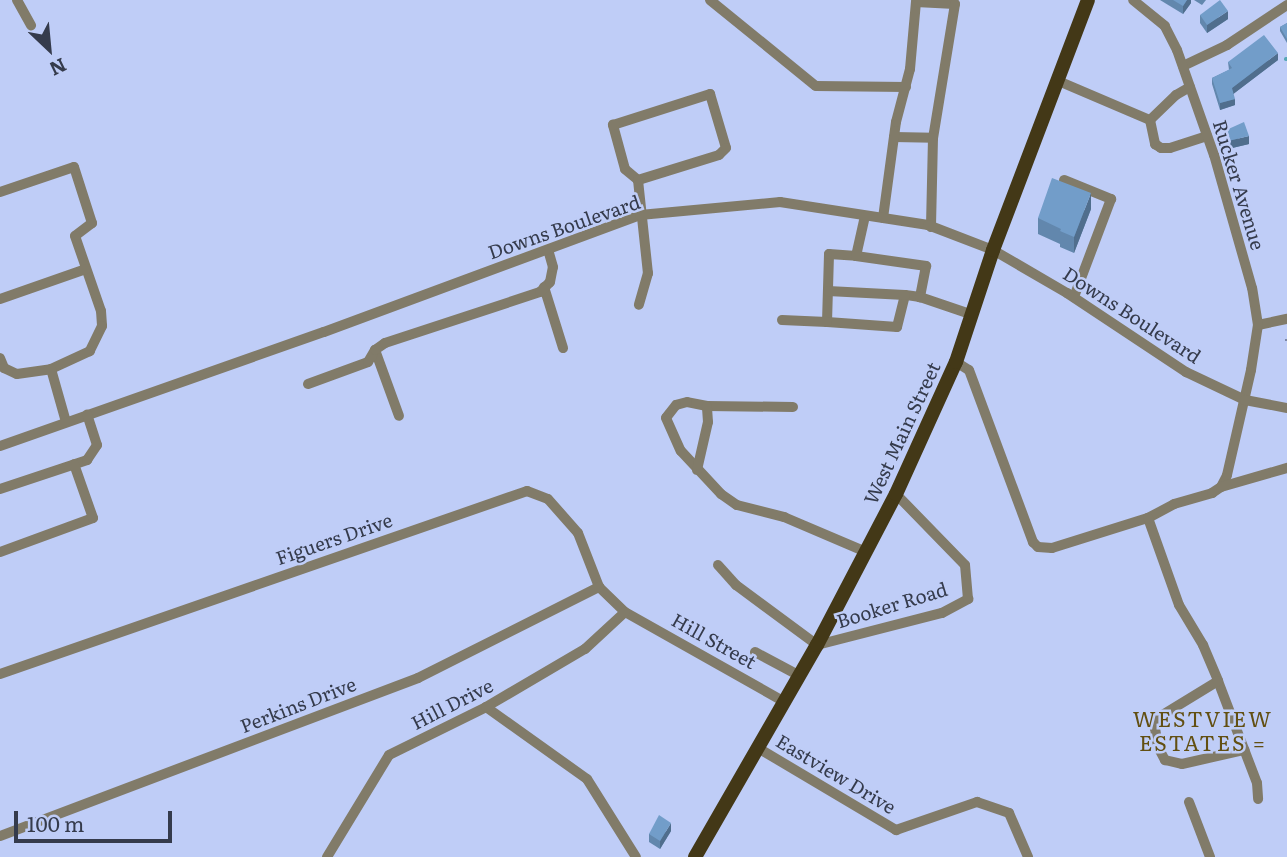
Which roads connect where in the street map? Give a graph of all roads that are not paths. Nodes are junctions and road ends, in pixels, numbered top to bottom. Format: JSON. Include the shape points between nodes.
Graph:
{"nodes":[{"id":1,"x":17,"y":0,"type":"edge"},
{"id":2,"x":710,"y":0,"type":"edge"},
{"id":3,"x":1133,"y":0,"type":"edge"},
{"id":4,"x":916,"y":1,"type":"edge"},
{"id":5,"x":955,"y":2,"type":"edge"},
{"id":6,"x":1085,"y":2,"type":"edge"},
{"id":7,"x":1287,"y":5,"type":"edge"},
{"id":8,"x":31,"y":25,"type":"dead end"},
{"id":9,"x":1183,"y":66,"type":"junction"},
{"id":10,"x":1056,"y":80,"type":"junction"},
{"id":11,"x":906,"y":87,"type":"junction"},
{"id":12,"x":1190,"y":87,"type":"junction"},
{"id":13,"x":1150,"y":120,"type":"junction"},
{"id":14,"x":1207,"y":136,"type":"junction"},
{"id":15,"x":894,"y":137,"type":"junction"},
{"id":16,"x":933,"y":138,"type":"junction"},
{"id":17,"x":638,"y":180,"type":"junction"},
{"id":18,"x":1063,"y":180,"type":"edge"},
{"id":19,"x":0,"y":192,"type":"edge"},
{"id":20,"x":640,"y":215,"type":"junction"},
{"id":21,"x":865,"y":216,"type":"junction"},
{"id":22,"x":883,"y":218,"type":"junction"},
{"id":23,"x":932,"y":227,"type":"junction"},
{"id":24,"x":548,"y":250,"type":"junction"},
{"id":25,"x":993,"y":250,"type":"junction"},
{"id":26,"x":856,"y":256,"type":"junction"},
{"id":27,"x":86,"y":269,"type":"junction"},
{"id":28,"x":544,"y":288,"type":"junction"},
{"id":29,"x":828,"y":291,"type":"junction"},
{"id":30,"x":905,"y":295,"type":"junction"},
{"id":31,"x":920,"y":297,"type":"junction"},
{"id":32,"x":1074,"y":297,"type":"junction"},
{"id":33,"x":0,"y":299,"type":"edge"},
{"id":34,"x":639,"y":305,"type":"dead end"},
{"id":35,"x":973,"y":315,"type":"junction"},
{"id":36,"x":1287,"y":319,"type":"edge"},
{"id":37,"x":782,"y":320,"type":"dead end"},
{"id":38,"x":827,"y":323,"type":"junction"},
{"id":39,"x":1258,"y":325,"type":"junction"},
{"id":40,"x":563,"y":348,"type":"dead end"},
{"id":41,"x":375,"y":351,"type":"junction"},
{"id":42,"x":0,"y":358,"type":"edge"},
{"id":43,"x":956,"y":362,"type":"junction"},
{"id":44,"x":51,"y":369,"type":"junction"},
{"id":45,"x":307,"y":384,"type":"dead end"},
{"id":46,"x":1245,"y":400,"type":"junction"},
{"id":47,"x":707,"y":405,"type":"junction"},
{"id":48,"x":793,"y":407,"type":"dead end"},
{"id":49,"x":1287,"y":408,"type":"edge"},
{"id":50,"x":87,"y":415,"type":"junction"},
{"id":51,"x":398,"y":416,"type":"dead end"},
{"id":52,"x":66,"y":422,"type":"junction"},
{"id":53,"x":0,"y":446,"type":"edge"},
{"id":54,"x":74,"y":464,"type":"junction"},
{"id":55,"x":1287,"y":468,"type":"edge"},
{"id":56,"x":697,"y":470,"type":"junction"},
{"id":57,"x":1221,"y":487,"type":"junction"},
{"id":58,"x":0,"y":489,"type":"edge"},
{"id":59,"x":896,"y":494,"type":"junction"},
{"id":60,"x":1148,"y":518,"type":"junction"},
{"id":61,"x":0,"y":552,"type":"edge"},
{"id":62,"x":866,"y":552,"type":"junction"},
{"id":63,"x":718,"y":565,"type":"dead end"},
{"id":64,"x":599,"y":587,"type":"junction"},
{"id":65,"x":625,"y":612,"type":"junction"},
{"id":66,"x":817,"y":645,"type":"junction"},
{"id":67,"x":755,"y":652,"type":"dead end"},
{"id":68,"x":0,"y":674,"type":"edge"},
{"id":69,"x":800,"y":676,"type":"junction"},
{"id":70,"x":1218,"y":681,"type":"junction"},
{"id":71,"x":785,"y":702,"type":"junction"},
{"id":72,"x":486,"y":708,"type":"junction"},
{"id":73,"x":758,"y":748,"type":"junction"},
{"id":74,"x":1244,"y":750,"type":"junction"},
{"id":75,"x":1258,"y":799,"type":"dead end"},
{"id":76,"x":1189,"y":802,"type":"dead end"},
{"id":77,"x":0,"y":836,"type":"edge"},
{"id":78,"x":327,"y":857,"type":"edge"},
{"id":79,"x":636,"y":857,"type":"edge"},
{"id":80,"x":695,"y":857,"type":"edge"},
{"id":81,"x":1028,"y":857,"type":"edge"},
{"id":82,"x":1210,"y":857,"type":"edge"}],
"edges":[{"from":1,"to":8,"type":"street"},
{"from":2,"to":11,"type":"street","via":[[816,86]]},
{"from":3,"to":9,"type":"street","name":"Rucker Avenue","via":[[1165,26]]},
{"from":4,"to":5,"type":"street"},
{"from":4,"to":11,"type":"street"},
{"from":5,"to":16,"type":"street"},
{"from":6,"to":10,"type":"main road","name":"West Main Street"},
{"from":7,"to":9,"type":"street","via":[[1227,45]]},
{"from":9,"to":12,"type":"street","name":"Rucker Avenue"},
{"from":10,"to":13,"type":"street"},
{"from":10,"to":25,"type":"main road","name":"West Main Street"},
{"from":11,"to":15,"type":"street"},
{"from":12,"to":13,"type":"street"},
{"from":12,"to":14,"type":"street","name":"Rucker Avenue"},
{"from":13,"to":14,"type":"street","via":[[1155,144],[1161,148]]},
{"from":14,"to":39,"type":"street","name":"Rucker Avenue","via":[[1252,289]]},
{"from":15,"to":16,"type":"street"},
{"from":15,"to":22,"type":"street"},
{"from":16,"to":23,"type":"street"},
{"from":17,"to":17,"type":"street","via":[[719,155],[726,148],[710,94],[613,125],[625,169]]},
{"from":17,"to":20,"type":"street"},
{"from":18,"to":32,"type":"street","via":[[1111,199]]},
{"from":19,"to":27,"type":"street","via":[[74,167],[92,223],[75,236]]},
{"from":20,"to":21,"type":"street","name":"Downs Boulevard","via":[[780,202]]},
{"from":20,"to":24,"type":"street","name":"Downs Boulevard"},
{"from":20,"to":34,"type":"street","via":[[648,273]]},
{"from":21,"to":22,"type":"street","name":"Downs Boulevard"},
{"from":21,"to":26,"type":"street"},
{"from":22,"to":23,"type":"street","name":"Downs Boulevard"},
{"from":23,"to":25,"type":"street","name":"Downs Boulevard"},
{"from":24,"to":28,"type":"street","via":[[553,267]]},
{"from":24,"to":50,"type":"street","name":"Downs Boulevard"},
{"from":25,"to":32,"type":"street","name":"Downs Boulevard"},
{"from":25,"to":35,"type":"main road","name":"West Main Street"},
{"from":26,"to":29,"type":"street","via":[[829,254]]},
{"from":26,"to":31,"type":"street","via":[[926,266]]},
{"from":27,"to":33,"type":"street"},
{"from":27,"to":44,"type":"street","via":[[102,326],[90,351]]},
{"from":28,"to":40,"type":"street"},
{"from":28,"to":41,"type":"street","via":[[385,343]]},
{"from":29,"to":30,"type":"street"},
{"from":29,"to":38,"type":"street"},
{"from":30,"to":31,"type":"street"},
{"from":30,"to":38,"type":"street","via":[[897,327]]},
{"from":31,"to":35,"type":"street"},
{"from":32,"to":46,"type":"street","name":"Downs Boulevard","via":[[1186,372]]},
{"from":35,"to":43,"type":"main road","name":"West Main Street"},
{"from":36,"to":39,"type":"street"},
{"from":37,"to":38,"type":"street"},
{"from":39,"to":46,"type":"street","name":"Rucker Avenue"},
{"from":41,"to":45,"type":"street","via":[[368,362]]},
{"from":41,"to":51,"type":"street"},
{"from":42,"to":44,"type":"street","via":[[4,368],[17,374]]},
{"from":43,"to":59,"type":"main road","name":"West Main Street"},
{"from":43,"to":60,"type":"street","via":[[969,370],[1035,545],[1052,548]]},
{"from":44,"to":52,"type":"street"},
{"from":46,"to":49,"type":"street","name":"Downs Boulevard"},
{"from":46,"to":57,"type":"street","name":"Rucker Avenue"},
{"from":47,"to":48,"type":"street"},
{"from":47,"to":56,"type":"street","via":[[708,422]]},
{"from":47,"to":56,"type":"street","via":[[676,405],[666,418],[681,451]]},
{"from":50,"to":52,"type":"street","name":"Downs Boulevard"},
{"from":50,"to":54,"type":"street","via":[[97,445],[88,460]]},
{"from":52,"to":53,"type":"street","name":"Downs Boulevard"},
{"from":54,"to":58,"type":"street"},
{"from":54,"to":61,"type":"street","via":[[93,518]]},
{"from":55,"to":57,"type":"street"},
{"from":56,"to":62,"type":"street","via":[[737,505],[785,517]]},
{"from":57,"to":60,"type":"street"},
{"from":59,"to":62,"type":"main road","name":"West Main Street"},
{"from":59,"to":66,"type":"street","name":"Booker Road","via":[[965,565],[968,599],[942,613]]},
{"from":60,"to":70,"type":"street","via":[[1178,605]]},
{"from":62,"to":66,"type":"main road","name":"West Main Street"},
{"from":63,"to":66,"type":"street","via":[[736,585]]},
{"from":64,"to":65,"type":"street","name":"Figuers Drive"},
{"from":64,"to":68,"type":"street","name":"Figuers Drive","via":[[578,533],[548,499],[527,491]]},
{"from":64,"to":77,"type":"street","name":"Perkins Drive","via":[[418,678]]},
{"from":65,"to":71,"type":"street","name":"Hill Street"},
{"from":65,"to":72,"type":"street","name":"Hill Drive","via":[[585,649]]},
{"from":66,"to":69,"type":"main road","name":"West Main Street"},
{"from":67,"to":69,"type":"street"},
{"from":69,"to":71,"type":"main road","name":"West Main Street"},
{"from":70,"to":74,"type":"street"},
{"from":70,"to":74,"type":"street","via":[[1159,717],[1155,728],[1158,747],[1165,760],[1182,764]]},
{"from":71,"to":73,"type":"main road","name":"West Main Street"},
{"from":72,"to":78,"type":"street","name":"Hill Drive","via":[[389,755]]},
{"from":72,"to":79,"type":"street","via":[[587,779]]},
{"from":73,"to":80,"type":"main road","name":"West Main Street"},
{"from":73,"to":81,"type":"street","name":"Eastview Drive","via":[[896,830],[976,802],[1009,813]]},
{"from":74,"to":75,"type":"street"},
{"from":76,"to":82,"type":"street"}]}
